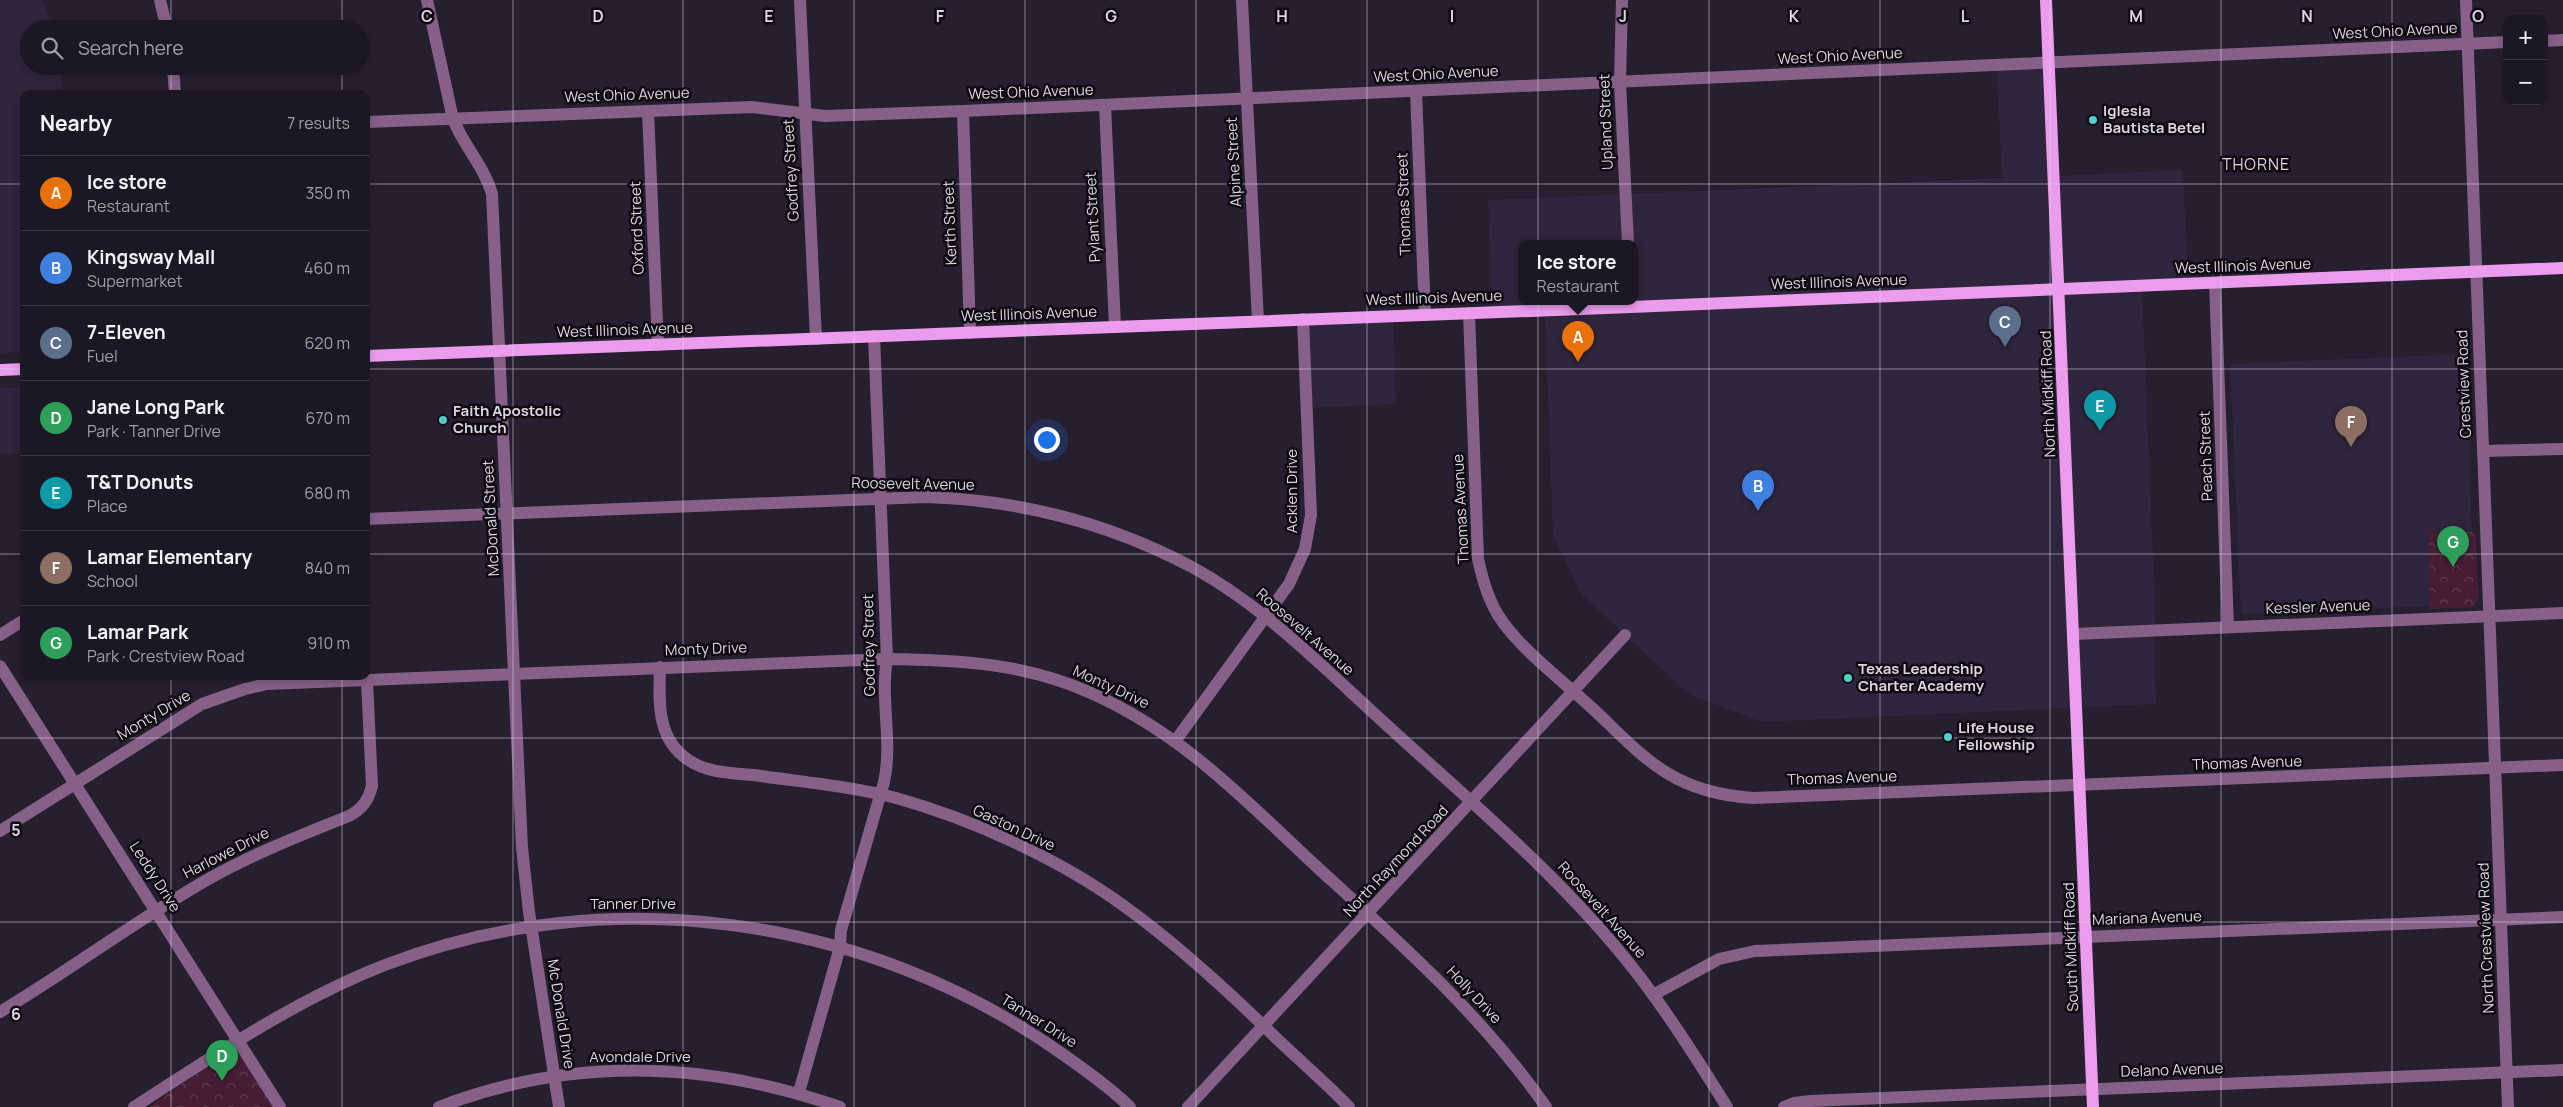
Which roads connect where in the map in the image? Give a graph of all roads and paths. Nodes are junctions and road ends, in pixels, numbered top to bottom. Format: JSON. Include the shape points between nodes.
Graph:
{"nodes":[{"id":1,"x":160,"y":0,"type":"edge"},
{"id":2,"x":427,"y":0,"type":"edge"},
{"id":3,"x":800,"y":0,"type":"edge"},
{"id":4,"x":1242,"y":0,"type":"edge"},
{"id":5,"x":1622,"y":0,"type":"edge"},
{"id":6,"x":2046,"y":0,"type":"edge"},
{"id":7,"x":2466,"y":0,"type":"edge"},
{"id":8,"x":165,"y":20,"type":"edge"},
{"id":9,"x":2563,"y":40,"type":"edge"},
{"id":10,"x":2548,"y":41,"type":"edge"},
{"id":11,"x":2503,"y":42,"type":"edge"},
{"id":12,"x":2468,"y":44,"type":"junction"},
{"id":13,"x":2049,"y":63,"type":"junction"},
{"id":14,"x":174,"y":75,"type":"edge"},
{"id":15,"x":1620,"y":82,"type":"junction"},
{"id":16,"x":175,"y":90,"type":"edge"},
{"id":17,"x":1416,"y":91,"type":"junction"},
{"id":18,"x":1247,"y":99,"type":"junction"},
{"id":19,"x":1105,"y":105,"type":"junction"},
{"id":20,"x":648,"y":111,"type":"junction"},
{"id":21,"x":963,"y":111,"type":"junction"},
{"id":22,"x":805,"y":114,"type":"junction"},
{"id":23,"x":453,"y":119,"type":"junction"},
{"id":24,"x":370,"y":122,"type":"edge"},
{"id":25,"x":1628,"y":240,"type":"edge"},
{"id":26,"x":2563,"y":268,"type":"edge"},
{"id":27,"x":2476,"y":272,"type":"junction"},
{"id":28,"x":2215,"y":283,"type":"junction"},
{"id":29,"x":2060,"y":290,"type":"junction"},
{"id":30,"x":1638,"y":304,"type":"edge"},
{"id":31,"x":1612,"y":305,"type":"edge"},
{"id":32,"x":1469,"y":313,"type":"junction"},
{"id":33,"x":1425,"y":315,"type":"junction"},
{"id":34,"x":1303,"y":319,"type":"junction"},
{"id":35,"x":1258,"y":322,"type":"junction"},
{"id":36,"x":1115,"y":327,"type":"junction"},
{"id":37,"x":970,"y":333,"type":"junction"},
{"id":38,"x":874,"y":336,"type":"junction"},
{"id":39,"x":816,"y":338,"type":"junction"},
{"id":40,"x":658,"y":345,"type":"junction"},
{"id":41,"x":499,"y":352,"type":"junction"},
{"id":42,"x":370,"y":356,"type":"edge"},
{"id":43,"x":20,"y":369,"type":"edge"},
{"id":44,"x":0,"y":370,"type":"edge"},
{"id":45,"x":2563,"y":448,"type":"edge"},
{"id":46,"x":2483,"y":452,"type":"junction"},
{"id":47,"x":881,"y":498,"type":"junction"},
{"id":48,"x":507,"y":513,"type":"junction"},
{"id":49,"x":370,"y":519,"type":"edge"},
{"id":50,"x":2563,"y":613,"type":"edge"},
{"id":51,"x":1266,"y":615,"type":"junction"},
{"id":52,"x":2489,"y":616,"type":"junction"},
{"id":53,"x":20,"y":622,"type":"edge"},
{"id":54,"x":2228,"y":626,"type":"junction"},
{"id":55,"x":2075,"y":634,"type":"junction"},
{"id":56,"x":0,"y":635,"type":"edge"},
{"id":57,"x":1625,"y":635,"type":"dead end"},
{"id":58,"x":887,"y":659,"type":"junction"},
{"id":59,"x":0,"y":666,"type":"edge"},
{"id":60,"x":660,"y":667,"type":"junction"},
{"id":61,"x":515,"y":674,"type":"junction"},
{"id":62,"x":367,"y":681,"type":"junction"},
{"id":63,"x":1574,"y":692,"type":"junction"},
{"id":64,"x":1176,"y":740,"type":"junction"},
{"id":65,"x":2563,"y":765,"type":"edge"},
{"id":66,"x":2495,"y":768,"type":"junction"},
{"id":67,"x":74,"y":782,"type":"junction"},
{"id":68,"x":2081,"y":786,"type":"junction"},
{"id":69,"x":880,"y":794,"type":"junction"},
{"id":70,"x":1471,"y":803,"type":"junction"},
{"id":71,"x":0,"y":831,"type":"edge"},
{"id":72,"x":156,"y":910,"type":"junction"},
{"id":73,"x":1368,"y":914,"type":"junction"},
{"id":74,"x":2563,"y":917,"type":"edge"},
{"id":75,"x":2502,"y":920,"type":"junction"},
{"id":76,"x":532,"y":927,"type":"junction"},
{"id":77,"x":2086,"y":937,"type":"junction"},
{"id":78,"x":840,"y":947,"type":"junction"},
{"id":79,"x":1653,"y":995,"type":"junction"},
{"id":80,"x":0,"y":1012,"type":"edge"},
{"id":81,"x":1263,"y":1024,"type":"junction"},
{"id":82,"x":238,"y":1039,"type":"junction"},
{"id":83,"x":2563,"y":1070,"type":"edge"},
{"id":84,"x":2507,"y":1072,"type":"junction"},
{"id":85,"x":554,"y":1077,"type":"junction"},
{"id":86,"x":2092,"y":1090,"type":"junction"},
{"id":87,"x":799,"y":1092,"type":"junction"},
{"id":88,"x":134,"y":1107,"type":"edge"},
{"id":89,"x":280,"y":1107,"type":"edge"},
{"id":90,"x":439,"y":1107,"type":"edge"},
{"id":91,"x":559,"y":1107,"type":"edge"},
{"id":92,"x":840,"y":1107,"type":"edge"},
{"id":93,"x":1130,"y":1107,"type":"edge"},
{"id":94,"x":1188,"y":1107,"type":"edge"},
{"id":95,"x":1349,"y":1107,"type":"edge"},
{"id":96,"x":1546,"y":1107,"type":"edge"},
{"id":97,"x":1727,"y":1107,"type":"edge"},
{"id":98,"x":1784,"y":1107,"type":"edge"},
{"id":99,"x":2093,"y":1107,"type":"edge"},
{"id":100,"x":2508,"y":1107,"type":"edge"}],
"edges":[{"from":1,"to":8,"type":"street"},
{"from":2,"to":23,"type":"street","name":"McDonald Street"},
{"from":3,"to":22,"type":"street","name":"Godfrey Street"},
{"from":4,"to":18,"type":"street","name":"Alpine Street"},
{"from":5,"to":15,"type":"street","name":"Upland Street"},
{"from":6,"to":13,"type":"main road","name":"North Midkiff Road"},
{"from":7,"to":12,"type":"street","name":"Crestview Road"},
{"from":9,"to":10,"type":"street"},
{"from":11,"to":12,"type":"street","name":"West Ohio Avenue"},
{"from":12,"to":13,"type":"street","name":"West Ohio Avenue"},
{"from":12,"to":27,"type":"street","name":"Crestview Road"},
{"from":13,"to":15,"type":"street","name":"West Ohio Avenue"},
{"from":13,"to":29,"type":"main road","name":"North Midkiff Road"},
{"from":14,"to":16,"type":"street"},
{"from":15,"to":17,"type":"street","name":"West Ohio Avenue"},
{"from":15,"to":25,"type":"street","name":"Upland Street"},
{"from":17,"to":18,"type":"street","name":"West Ohio Avenue"},
{"from":17,"to":33,"type":"street","name":"Thomas Street"},
{"from":18,"to":19,"type":"street","name":"West Ohio Avenue"},
{"from":18,"to":35,"type":"street","name":"Alpine Street"},
{"from":19,"to":21,"type":"street","name":"West Ohio Avenue"},
{"from":19,"to":36,"type":"street","name":"Pylant Street"},
{"from":20,"to":22,"type":"street","name":"West Ohio Avenue","via":[[752,107]]},
{"from":20,"to":23,"type":"street","name":"West Ohio Avenue"},
{"from":20,"to":40,"type":"street","name":"Oxford Street"},
{"from":21,"to":22,"type":"street","name":"West Ohio Avenue"},
{"from":21,"to":37,"type":"street","name":"Kerth Street"},
{"from":22,"to":39,"type":"street","name":"Godfrey Street"},
{"from":23,"to":24,"type":"street","name":"West Ohio Avenue"},
{"from":23,"to":41,"type":"street","name":"McDonald Street","via":[[484,172],[492,194]]},
{"from":26,"to":27,"type":"main road","name":"West Illinois Avenue"},
{"from":27,"to":28,"type":"main road","name":"West Illinois Avenue"},
{"from":27,"to":46,"type":"street","name":"Crestview Road"},
{"from":28,"to":29,"type":"main road","name":"West Illinois Avenue"},
{"from":28,"to":54,"type":"street","name":"Peach Street"},
{"from":29,"to":30,"type":"main road","name":"West Illinois Avenue"},
{"from":29,"to":55,"type":"main road","name":"North Midkiff Road"},
{"from":31,"to":32,"type":"main road","name":"West Illinois Avenue"},
{"from":32,"to":33,"type":"main road","name":"West Illinois Avenue"},
{"from":32,"to":63,"type":"street","name":"Thomas Avenue","via":[[1481,575],[1492,606],[1509,630]]},
{"from":33,"to":34,"type":"main road","name":"West Illinois Avenue"},
{"from":34,"to":35,"type":"main road","name":"West Illinois Avenue"},
{"from":34,"to":51,"type":"street","name":"Acklen Drive","via":[[1310,530],[1297,569]]},
{"from":35,"to":36,"type":"main road","name":"West Illinois Avenue"},
{"from":36,"to":37,"type":"main road","name":"West Illinois Avenue"},
{"from":37,"to":38,"type":"main road","name":"West Illinois Avenue"},
{"from":38,"to":39,"type":"main road","name":"West Illinois Avenue"},
{"from":38,"to":47,"type":"street","name":"Godfrey Street"},
{"from":39,"to":40,"type":"main road","name":"West Illinois Avenue"},
{"from":40,"to":41,"type":"main road","name":"West Illinois Avenue"},
{"from":41,"to":42,"type":"main road","name":"West Illinois Avenue"},
{"from":41,"to":48,"type":"street","name":"McDonald Street"},
{"from":43,"to":44,"type":"main road"},
{"from":45,"to":46,"type":"street"},
{"from":46,"to":52,"type":"street","name":"Crestview Road"},
{"from":47,"to":48,"type":"street","name":"Roosevelt Avenue"},
{"from":47,"to":51,"type":"street","name":"Roosevelt Avenue","via":[[995,502],[1091,524],[1138,541],[1192,567]]},
{"from":47,"to":58,"type":"street","name":"Godfrey Street"},
{"from":48,"to":49,"type":"street","name":"Roosevelt Avenue"},
{"from":48,"to":61,"type":"street","name":"McDonald Street"},
{"from":50,"to":52,"type":"street","name":"Kessler Avenue"},
{"from":51,"to":64,"type":"street","name":"Acklen Drive"},
{"from":51,"to":70,"type":"street","name":"Roosevelt Avenue"},
{"from":52,"to":54,"type":"street","name":"Kessler Avenue"},
{"from":52,"to":66,"type":"street","name":"Crestview Road"},
{"from":53,"to":56,"type":"street"},
{"from":54,"to":55,"type":"street","name":"Kessler Avenue"},
{"from":55,"to":68,"type":"main road","name":"North Midkiff Road"},
{"from":57,"to":63,"type":"street","name":"North Raymond Road"},
{"from":58,"to":60,"type":"street","name":"Monty Drive"},
{"from":58,"to":64,"type":"street","name":"Monty Drive","via":[[956,660],[1039,675],[1104,699]]},
{"from":58,"to":69,"type":"street","name":"Godfrey Street","via":[[884,676],[888,755]]},
{"from":59,"to":67,"type":"street","name":"Leddy Drive"},
{"from":60,"to":61,"type":"street","name":"Monty Drive"},
{"from":60,"to":69,"type":"street","name":"Gaston Drive","via":[[659,700],[663,727],[671,744],[691,762],[720,771]]},
{"from":61,"to":62,"type":"street","name":"Monty Drive"},
{"from":61,"to":76,"type":"street","name":"McDonald Street","via":[[522,848]]},
{"from":62,"to":67,"type":"street","name":"Monty Drive","via":[[267,684],[216,698]]},
{"from":62,"to":72,"type":"street","name":"Harlowe Drive","via":[[372,786],[361,808],[239,863]]},
{"from":63,"to":68,"type":"street","name":"Thomas Avenue","via":[[1658,768],[1695,786],[1731,796],[1763,798]]},
{"from":63,"to":70,"type":"street","name":"North Raymond Road"},
{"from":64,"to":73,"type":"street","name":"Monty Drive"},
{"from":65,"to":66,"type":"street","name":"Thomas Avenue"},
{"from":66,"to":68,"type":"street","name":"Thomas Avenue"},
{"from":66,"to":75,"type":"street","name":"North Crestview Road"},
{"from":67,"to":71,"type":"street","name":"Monty Drive"},
{"from":67,"to":72,"type":"street","name":"Leddy Drive"},
{"from":68,"to":77,"type":"main road","name":"South Midkiff Road"},
{"from":69,"to":78,"type":"street","name":"Godfrey Street","via":[[841,930]]},
{"from":69,"to":81,"type":"street","name":"Gaston Drive","via":[[998,836],[1100,890],[1184,953]]},
{"from":70,"to":73,"type":"street","name":"North Raymond Road"},
{"from":70,"to":79,"type":"street","name":"Roosevelt Avenue","via":[[1570,896]]},
{"from":72,"to":80,"type":"street","name":"Harlowe Drive"},
{"from":72,"to":82,"type":"street","name":"Leddy Drive"},
{"from":73,"to":81,"type":"street","name":"North Raymond Road"},
{"from":73,"to":96,"type":"street","name":"Holly Drive","via":[[1471,1014]]},
{"from":74,"to":75,"type":"street","name":"Mariana Avenue"},
{"from":75,"to":77,"type":"street","name":"Mariana Avenue"},
{"from":75,"to":84,"type":"street","name":"North Crestview Road"},
{"from":76,"to":78,"type":"street","name":"Tanner Drive","via":[[634,918],[710,922],[781,932]]},
{"from":76,"to":82,"type":"street","name":"Tanner Drive","via":[[475,938],[383,966],[303,1002]]},
{"from":76,"to":85,"type":"street","name":"Mc Donald Drive"},
{"from":77,"to":79,"type":"street","name":"Mariana Avenue","via":[[1755,950],[1719,959]]},
{"from":77,"to":86,"type":"main road","name":"South Midkiff Road"},
{"from":78,"to":87,"type":"street"},
{"from":78,"to":93,"type":"street","name":"Tanner Drive","via":[[937,982],[995,1012],[1051,1046]]},
{"from":79,"to":97,"type":"street","name":"Roosevelt Avenue"},
{"from":81,"to":94,"type":"street","name":"North Raymond Road"},
{"from":81,"to":95,"type":"street","name":"Gaston Drive"},
{"from":82,"to":88,"type":"street","name":"Tanner Drive"},
{"from":82,"to":89,"type":"street","name":"Leddy Drive"},
{"from":83,"to":84,"type":"street","name":"Delano Avenue"},
{"from":84,"to":86,"type":"street","name":"Delano Avenue"},
{"from":84,"to":100,"type":"street","name":"North Crestview Road"},
{"from":85,"to":87,"type":"street","name":"Avondale Drive","via":[[627,1071],[679,1072],[730,1077]]},
{"from":85,"to":90,"type":"street","name":"Avondale Drive","via":[[500,1088]]},
{"from":85,"to":91,"type":"street","name":"Mc Donald Drive"},
{"from":86,"to":98,"type":"street","name":"Delano Avenue","via":[[1806,1101]]},
{"from":86,"to":99,"type":"main road","name":"South Midkiff Road"},
{"from":87,"to":92,"type":"street","name":"Avondale Drive"}]}
